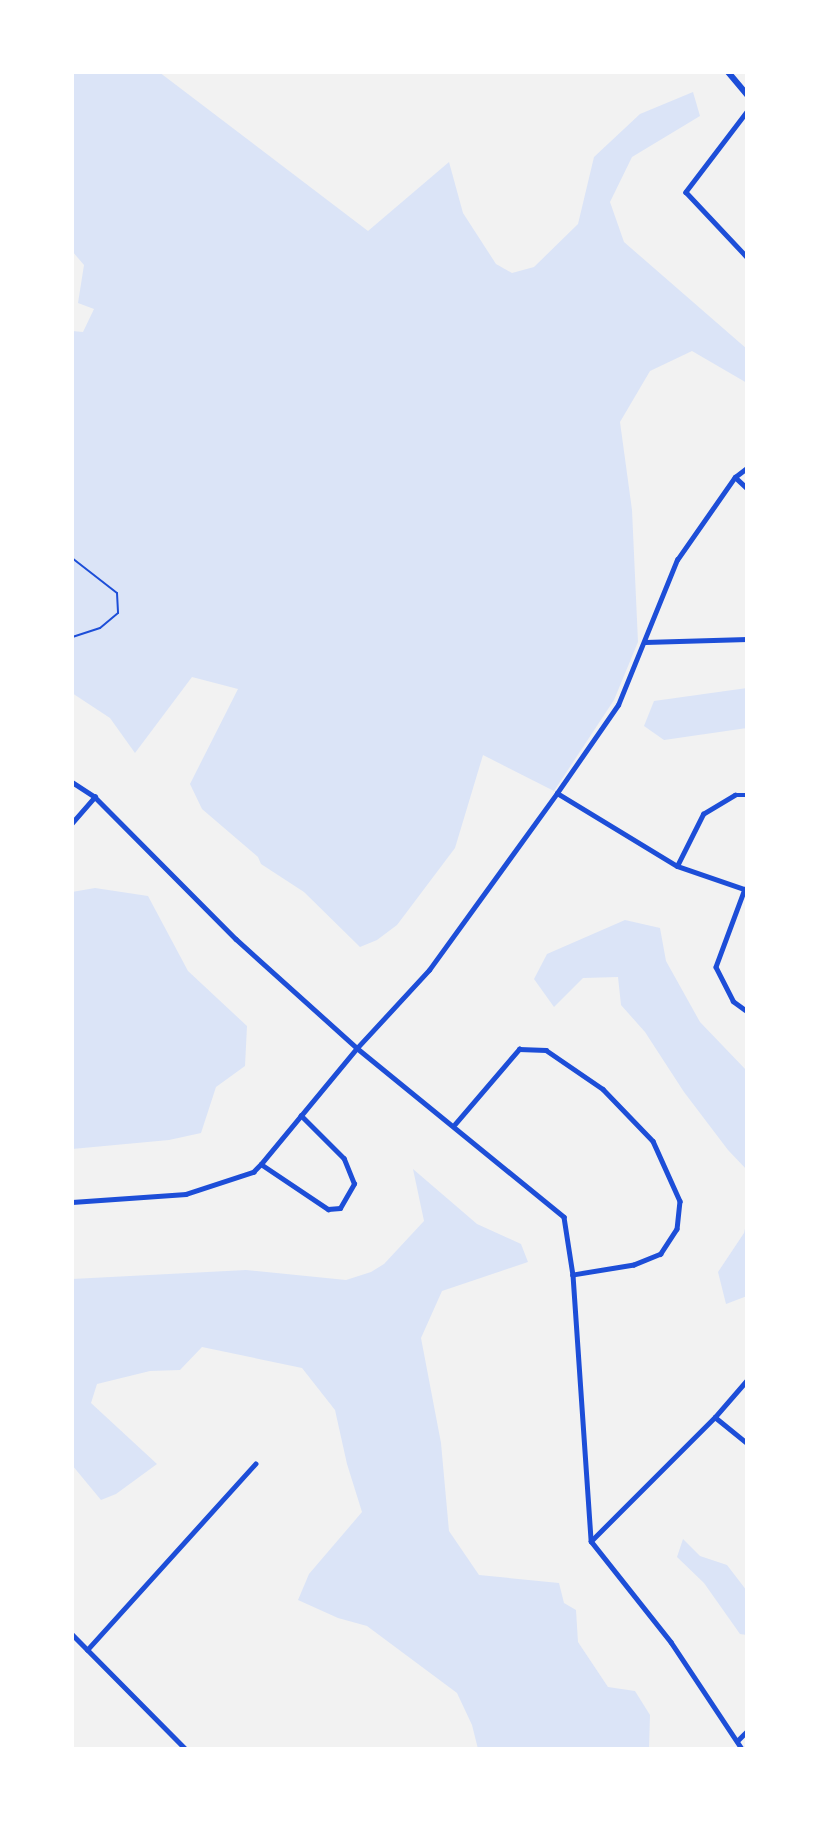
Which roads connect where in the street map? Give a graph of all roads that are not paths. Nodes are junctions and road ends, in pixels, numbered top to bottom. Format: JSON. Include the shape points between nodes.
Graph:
{"nodes":[{"id":1,"x":728,"y":72,"type":"edge"},
{"id":2,"x":747,"y":95,"type":"edge"},
{"id":3,"x":747,"y":112,"type":"edge"},
{"id":4,"x":747,"y":257,"type":"edge"},
{"id":5,"x":747,"y":468,"type":"edge"},
{"id":6,"x":735,"y":477,"type":"junction"},
{"id":7,"x":747,"y":488,"type":"edge"},
{"id":8,"x":72,"y":558,"type":"edge"},
{"id":9,"x":72,"y":637,"type":"edge"},
{"id":10,"x":747,"y":639,"type":"edge"},
{"id":11,"x":645,"y":642,"type":"junction"},
{"id":12,"x":72,"y":782,"type":"edge"},
{"id":13,"x":557,"y":793,"type":"junction"},
{"id":14,"x":747,"y":795,"type":"edge"},
{"id":15,"x":95,"y":797,"type":"junction"},
{"id":16,"x":72,"y":823,"type":"edge"},
{"id":17,"x":677,"y":866,"type":"junction"},
{"id":18,"x":746,"y":889,"type":"edge"},
{"id":19,"x":747,"y":1011,"type":"edge"},
{"id":20,"x":357,"y":1048,"type":"junction"},
{"id":21,"x":301,"y":1116,"type":"junction"},
{"id":22,"x":455,"y":1124,"type":"junction"},
{"id":23,"x":261,"y":1164,"type":"junction"},
{"id":24,"x":72,"y":1202,"type":"edge"},
{"id":25,"x":573,"y":1275,"type":"junction"},
{"id":26,"x":747,"y":1380,"type":"edge"},
{"id":27,"x":715,"y":1417,"type":"junction"},
{"id":28,"x":747,"y":1443,"type":"edge"},
{"id":29,"x":255,"y":1464,"type":"dead end"},
{"id":30,"x":591,"y":1541,"type":"junction"},
{"id":31,"x":72,"y":1634,"type":"edge"},
{"id":32,"x":87,"y":1650,"type":"junction"},
{"id":33,"x":747,"y":1731,"type":"edge"},
{"id":34,"x":737,"y":1741,"type":"junction"},
{"id":35,"x":186,"y":1749,"type":"edge"},
{"id":36,"x":742,"y":1749,"type":"edge"}],
"edges":[{"from":1,"to":2,"type":"main road"},
{"from":3,"to":4,"type":"street","via":[[686,192]]},
{"from":5,"to":6,"type":"street"},
{"from":6,"to":7,"type":"street"},
{"from":6,"to":11,"type":"street","via":[[677,560]]},
{"from":8,"to":9,"type":"lane","via":[[117,593],[118,613],[100,628]]},
{"from":10,"to":11,"type":"street"},
{"from":11,"to":13,"type":"street","via":[[618,705]]},
{"from":12,"to":15,"type":"street"},
{"from":13,"to":17,"type":"street"},
{"from":13,"to":20,"type":"street","via":[[429,970]]},
{"from":14,"to":17,"type":"street","via":[[735,795],[703,814]]},
{"from":15,"to":16,"type":"street"},
{"from":15,"to":20,"type":"street","via":[[236,939]]},
{"from":17,"to":18,"type":"street"},
{"from":18,"to":19,"type":"street","via":[[716,967],[733,1000]]},
{"from":20,"to":21,"type":"street"},
{"from":20,"to":22,"type":"street"},
{"from":21,"to":23,"type":"street"},
{"from":21,"to":23,"type":"street","via":[[344,1159],[354,1184],[340,1208],[328,1209]]},
{"from":22,"to":25,"type":"street","via":[[564,1217]]},
{"from":22,"to":25,"type":"street","via":[[519,1049],[546,1050],[603,1089],[653,1141],[680,1201],[677,1229],[661,1254],[634,1265]]},
{"from":23,"to":24,"type":"street","via":[[253,1172],[186,1194]]},
{"from":25,"to":30,"type":"street"},
{"from":26,"to":27,"type":"street"},
{"from":27,"to":28,"type":"street"},
{"from":27,"to":30,"type":"street"},
{"from":29,"to":32,"type":"street"},
{"from":30,"to":34,"type":"street","via":[[671,1642]]},
{"from":31,"to":32,"type":"street"},
{"from":32,"to":35,"type":"street"},
{"from":33,"to":34,"type":"street"},
{"from":34,"to":36,"type":"street"}]}
